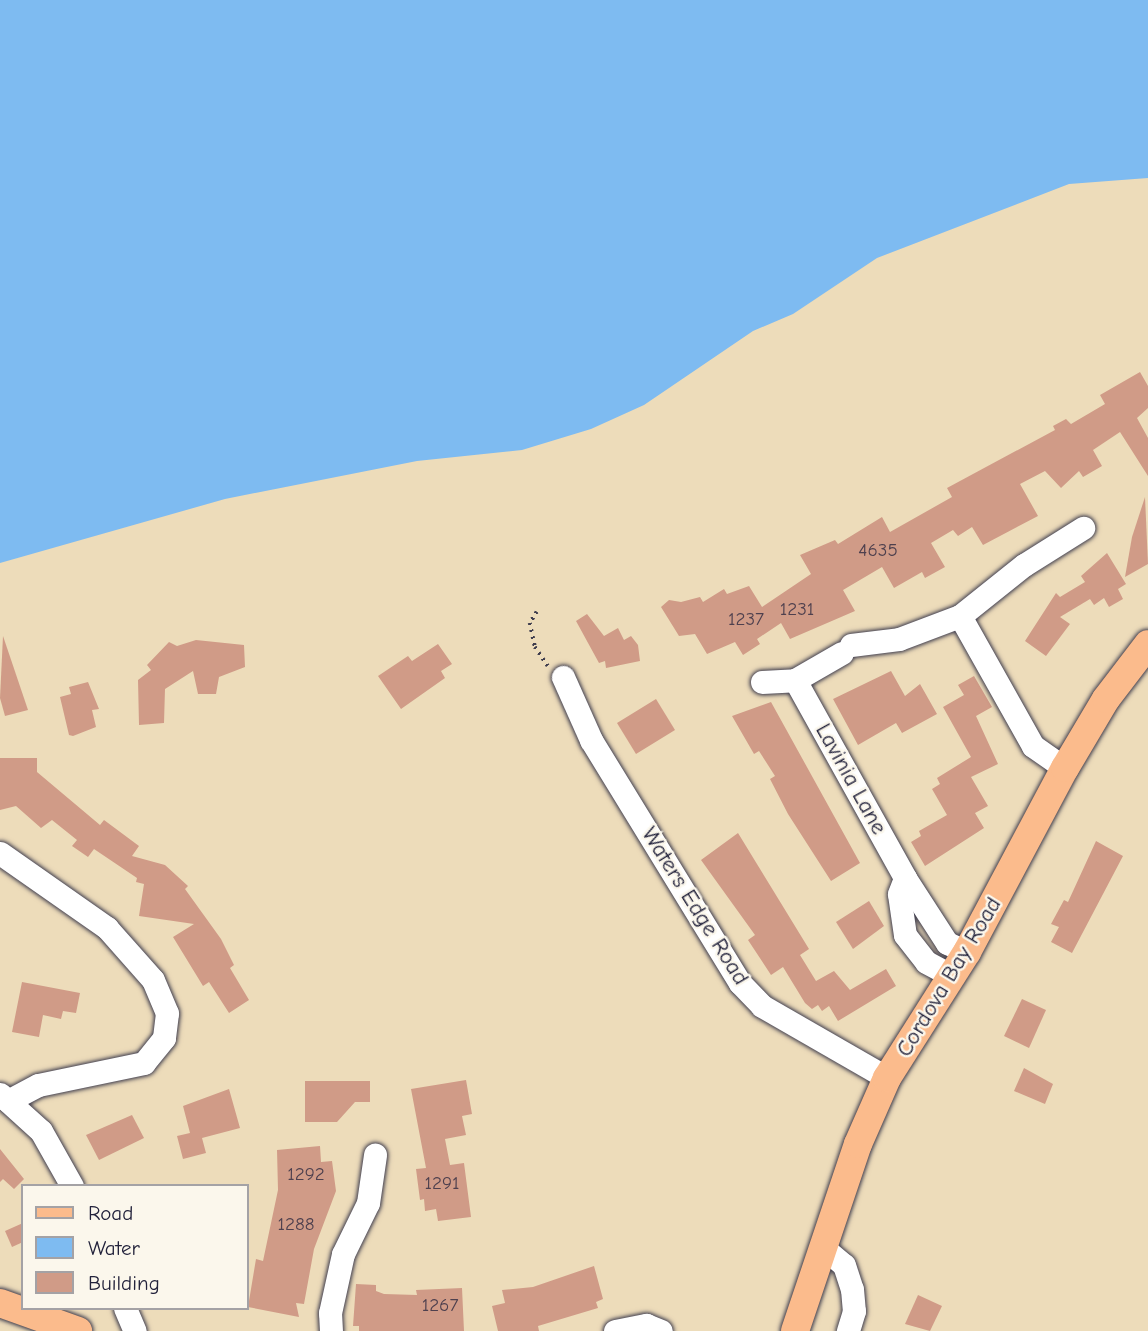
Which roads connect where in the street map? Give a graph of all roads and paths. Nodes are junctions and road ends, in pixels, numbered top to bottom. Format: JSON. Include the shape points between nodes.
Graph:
{"nodes":[{"id":1,"x":1083,"y":528,"type":"dead end"},
{"id":2,"x":537,"y":612,"type":"dead end"},
{"id":3,"x":960,"y":616,"type":"junction"},
{"id":4,"x":1148,"y":644,"type":"edge"},
{"id":5,"x":563,"y":677,"type":"joint"},
{"id":6,"x":795,"y":680,"type":"junction"},
{"id":7,"x":762,"y":682,"type":"dead end"},
{"id":8,"x":1065,"y":768,"type":"junction"},
{"id":9,"x":0,"y":853,"type":"edge"},
{"id":10,"x":905,"y":878,"type":"junction"},
{"id":11,"x":967,"y":952,"type":"junction"},
{"id":12,"x":952,"y":976,"type":"junction"},
{"id":13,"x":887,"y":1079,"type":"junction"},
{"id":14,"x":4,"y":1098,"type":"edge"},
{"id":15,"x":375,"y":1155,"type":"dead end"},
{"id":16,"x":71,"y":1184,"type":"edge"},
{"id":17,"x":826,"y":1250,"type":"junction"},
{"id":18,"x":0,"y":1303,"type":"edge"},
{"id":19,"x":126,"y":1310,"type":"edge"},
{"id":20,"x":78,"y":1331,"type":"edge"},
{"id":21,"x":135,"y":1331,"type":"edge"},
{"id":22,"x":331,"y":1331,"type":"edge"},
{"id":23,"x":615,"y":1331,"type":"edge"},
{"id":24,"x":661,"y":1331,"type":"edge"},
{"id":25,"x":795,"y":1331,"type":"edge"},
{"id":26,"x":848,"y":1331,"type":"edge"}],
"edges":[{"from":1,"to":3,"type":"street","via":[[1024,565]]},
{"from":2,"to":5,"type":"path","via":[[530,623],[535,646],[554,676]]},
{"from":3,"to":6,"type":"street","via":[[899,639],[847,649]]},
{"from":3,"to":8,"type":"street","via":[[1033,746]]},
{"from":4,"to":8,"type":"main road","name":"Cordova Bay Road"},
{"from":5,"to":13,"type":"street","name":"Waters Edge Road","via":[[591,740],[740,983],[762,1006]]},
{"from":6,"to":7,"type":"street"},
{"from":6,"to":10,"type":"street","name":"Lavinia Lane"},
{"from":8,"to":11,"type":"main road","name":"Cordova Bay Road"},
{"from":9,"to":14,"type":"street","via":[[107,928],[153,980],[167,1013],[164,1038],[144,1063],[38,1085]]},
{"from":10,"to":11,"type":"street","name":"Lavinia Lane","via":[[947,943]]},
{"from":10,"to":12,"type":"street","via":[[899,894],[905,935],[926,962]]},
{"from":11,"to":12,"type":"main road","name":"Cordova Bay Road"},
{"from":12,"to":13,"type":"main road","name":"Cordova Bay Road"},
{"from":13,"to":17,"type":"main road","name":"Cordova Bay Road","via":[[858,1144]]},
{"from":14,"to":16,"type":"street","via":[[41,1131]]},
{"from":15,"to":22,"type":"street","via":[[368,1203],[343,1254],[330,1313]]},
{"from":17,"to":25,"type":"main road","name":"Cordova Bay Road"},
{"from":17,"to":26,"type":"street","via":[[844,1265],[852,1289],[854,1311]]},
{"from":18,"to":20,"type":"main road"},
{"from":19,"to":21,"type":"street"},
{"from":23,"to":24,"type":"street","via":[[646,1325]]}]}
